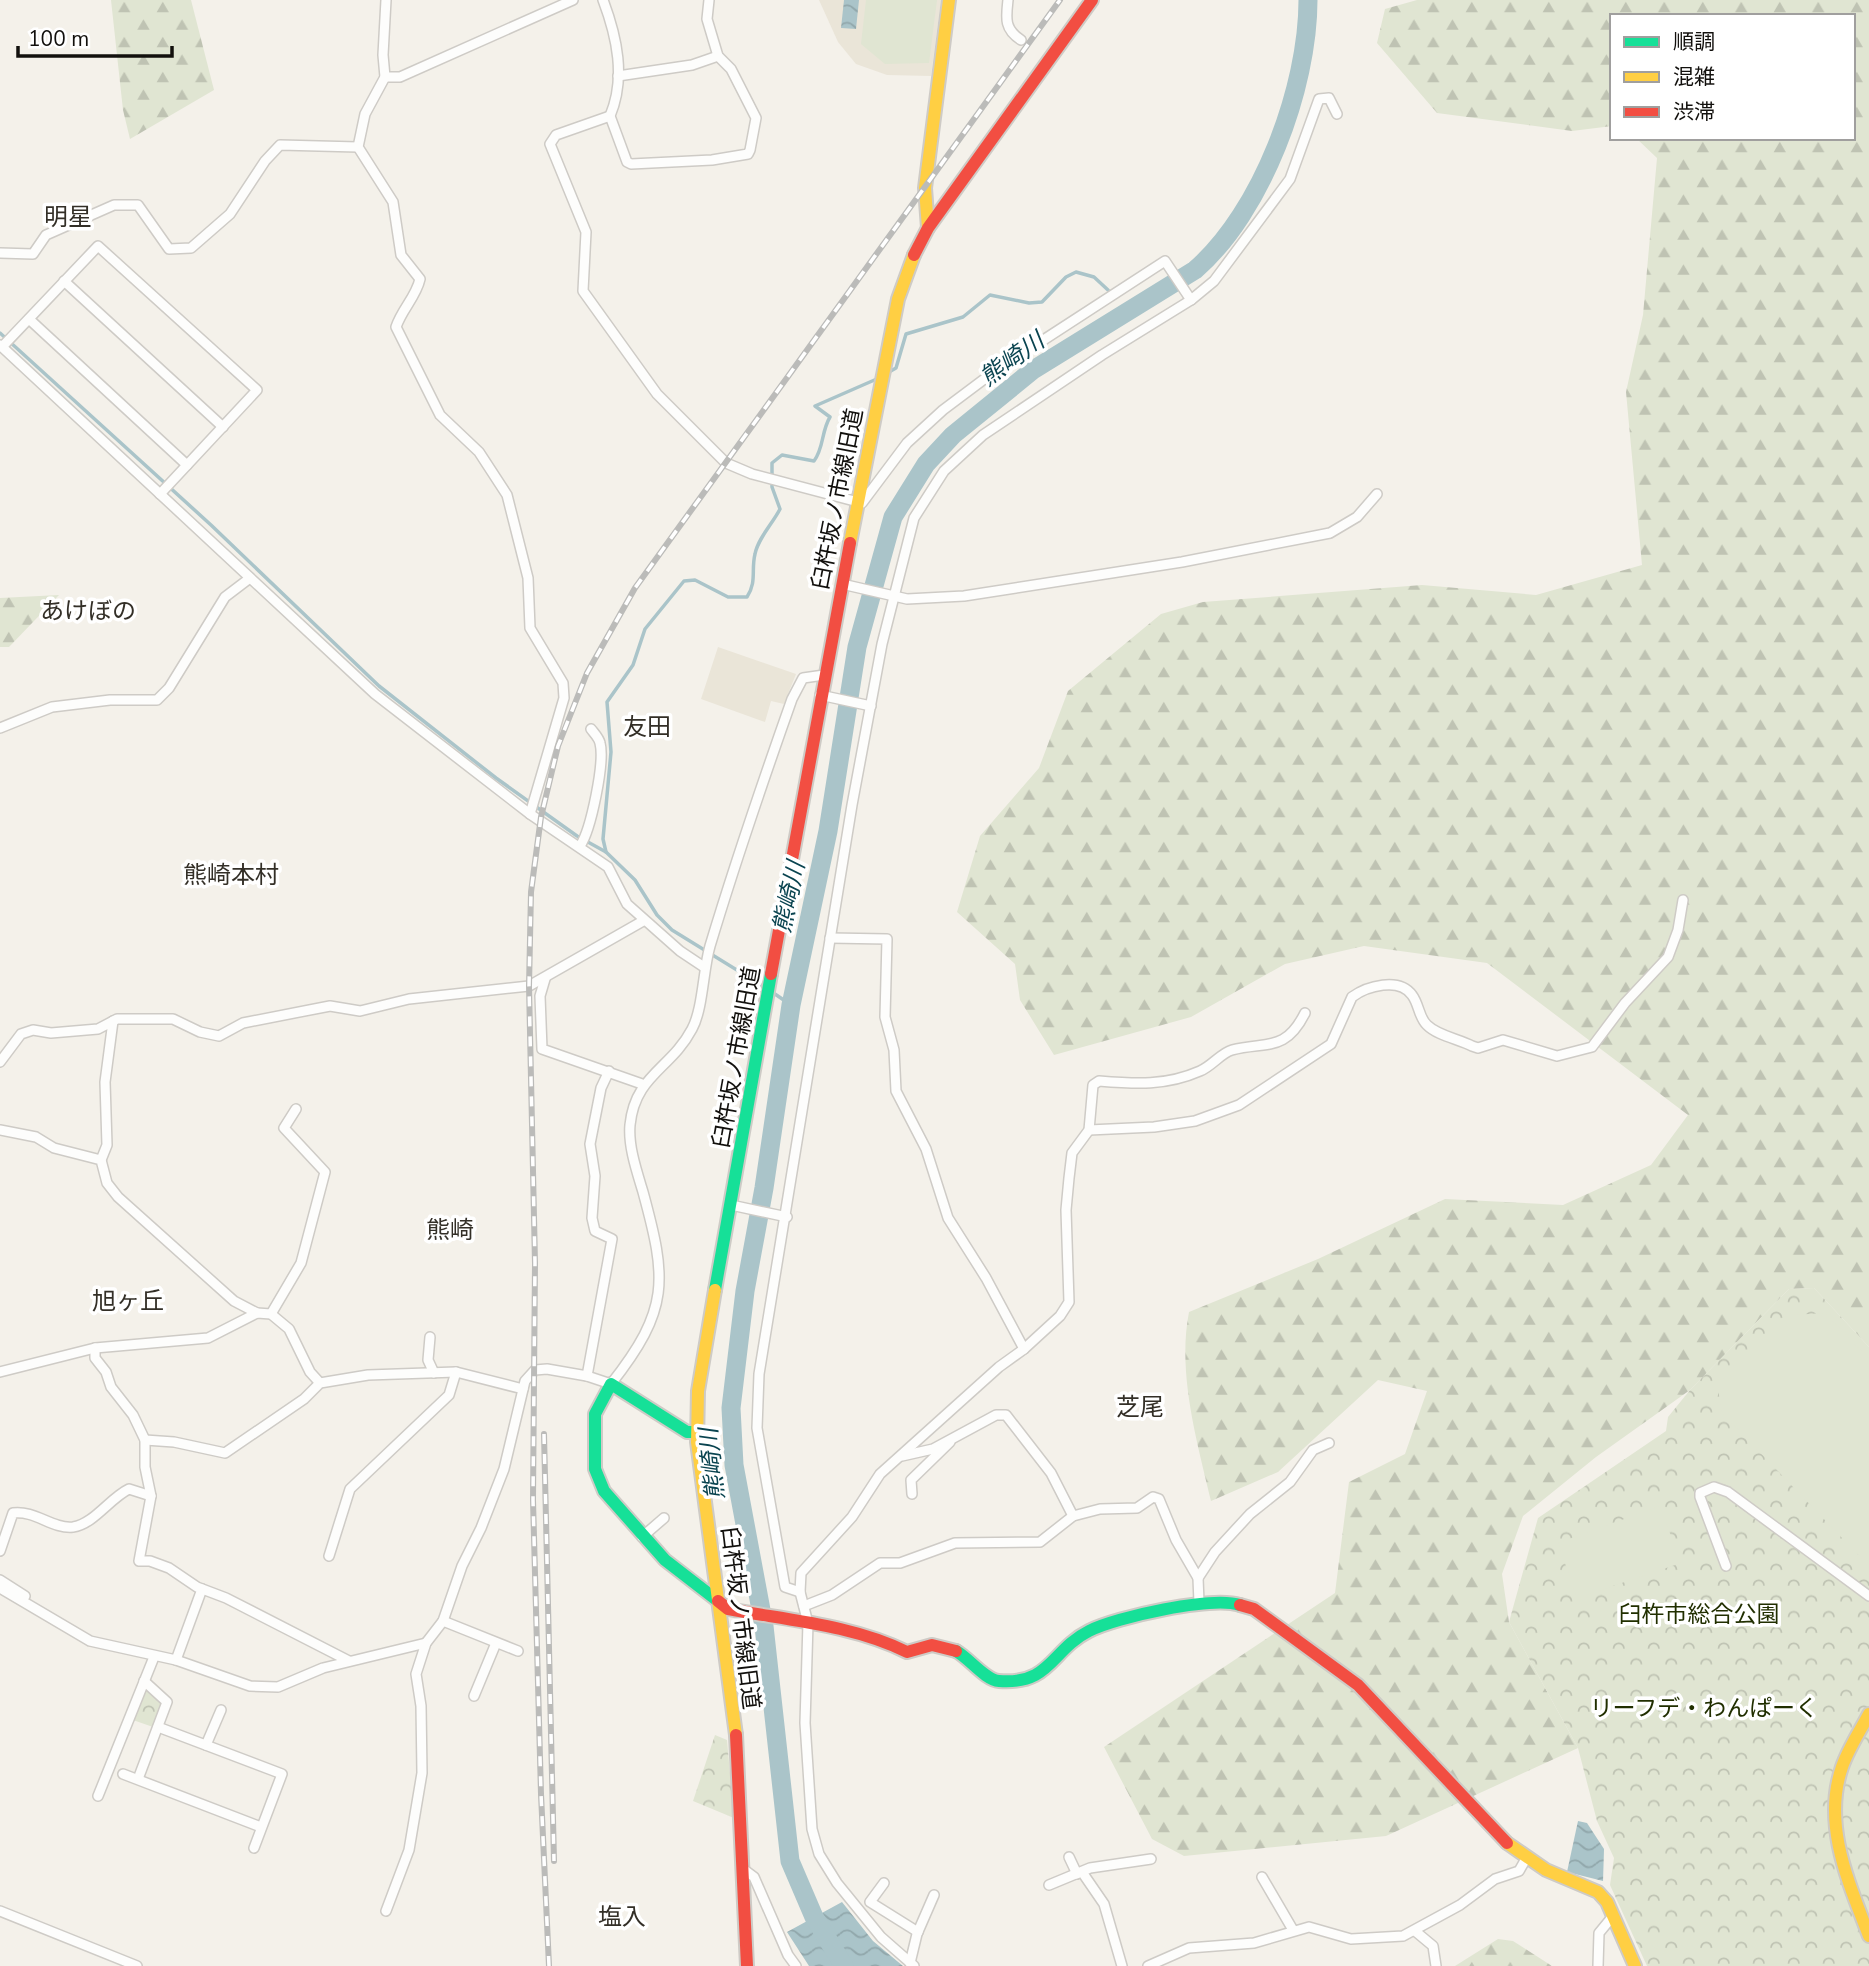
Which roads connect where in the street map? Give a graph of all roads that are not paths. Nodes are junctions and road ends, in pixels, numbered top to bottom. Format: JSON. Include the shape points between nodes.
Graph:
{"nodes":[{"id":1,"x":386,"y":0,"type":"edge"},
{"id":2,"x":573,"y":0,"type":"edge"},
{"id":3,"x":603,"y":0,"type":"edge"},
{"id":4,"x":709,"y":0,"type":"edge"},
{"id":5,"x":949,"y":0,"type":"edge"},
{"id":6,"x":1008,"y":0,"type":"edge"},
{"id":7,"x":1092,"y":0,"type":"edge"},
{"id":8,"x":1021,"y":40,"type":"dead end"},
{"id":9,"x":718,"y":56,"type":"junction"},
{"id":10,"x":618,"y":76,"type":"junction"},
{"id":11,"x":385,"y":77,"type":"junction"},
{"id":12,"x":1337,"y":114,"type":"dead end"},
{"id":13,"x":610,"y":116,"type":"junction"},
{"id":14,"x":358,"y":147,"type":"junction"},
{"id":15,"x":928,"y":228,"type":"junction"},
{"id":16,"x":0,"y":253,"type":"edge"},
{"id":17,"x":64,"y":281,"type":"junction"},
{"id":18,"x":1191,"y":299,"type":"junction"},
{"id":19,"x":29,"y":319,"type":"junction"},
{"id":20,"x":5,"y":344,"type":"edge"},
{"id":21,"x":223,"y":427,"type":"junction"},
{"id":22,"x":187,"y":465,"type":"junction"},
{"id":23,"x":165,"y":489,"type":"junction"},
{"id":24,"x":1377,"y":494,"type":"dead end"},
{"id":25,"x":858,"y":503,"type":"junction"},
{"id":26,"x":250,"y":578,"type":"junction"},
{"id":27,"x":847,"y":585,"type":"junction"},
{"id":28,"x":895,"y":596,"type":"junction"},
{"id":29,"x":824,"y":675,"type":"junction"},
{"id":30,"x":825,"y":697,"type":"junction"},
{"id":31,"x":869,"y":706,"type":"junction"},
{"id":32,"x":0,"y":728,"type":"edge"},
{"id":33,"x":591,"y":729,"type":"dead end"},
{"id":34,"x":530,"y":811,"type":"junction"},
{"id":35,"x":583,"y":842,"type":"junction"},
{"id":36,"x":1683,"y":900,"type":"dead end"},
{"id":37,"x":643,"y":921,"type":"junction"},
{"id":38,"x":830,"y":938,"type":"junction"},
{"id":39,"x":705,"y":964,"type":"junction"},
{"id":40,"x":545,"y":979,"type":"junction"},
{"id":41,"x":1305,"y":1013,"type":"dead end"},
{"id":42,"x":113,"y":1021,"type":"junction"},
{"id":43,"x":0,"y":1062,"type":"edge"},
{"id":44,"x":609,"y":1071,"type":"junction"},
{"id":45,"x":642,"y":1084,"type":"junction"},
{"id":46,"x":296,"y":1109,"type":"dead end"},
{"id":47,"x":0,"y":1130,"type":"edge"},
{"id":48,"x":1089,"y":1130,"type":"junction"},
{"id":49,"x":101,"y":1160,"type":"junction"},
{"id":50,"x":734,"y":1206,"type":"junction"},
{"id":51,"x":785,"y":1216,"type":"junction"},
{"id":52,"x":257,"y":1313,"type":"junction"},
{"id":53,"x":271,"y":1314,"type":"junction"},
{"id":54,"x":430,"y":1337,"type":"dead end"},
{"id":55,"x":95,"y":1348,"type":"junction"},
{"id":56,"x":1024,"y":1349,"type":"junction"},
{"id":57,"x":0,"y":1372,"type":"edge"},
{"id":58,"x":434,"y":1373,"type":"junction"},
{"id":59,"x":456,"y":1373,"type":"junction"},
{"id":60,"x":587,"y":1376,"type":"junction"},
{"id":61,"x":320,"y":1383,"type":"junction"},
{"id":62,"x":611,"y":1384,"type":"junction"},
{"id":63,"x":523,"y":1389,"type":"junction"},
{"id":64,"x":698,"y":1432,"type":"junction"},
{"id":65,"x":954,"y":1438,"type":"junction"},
{"id":66,"x":145,"y":1440,"type":"junction"},
{"id":67,"x":1329,"y":1443,"type":"dead end"},
{"id":68,"x":901,"y":1456,"type":"junction"},
{"id":69,"x":912,"y":1494,"type":"dead end"},
{"id":70,"x":151,"y":1496,"type":"junction"},
{"id":71,"x":1073,"y":1516,"type":"junction"},
{"id":72,"x":664,"y":1518,"type":"dead end"},
{"id":73,"x":644,"y":1535,"type":"junction"},
{"id":74,"x":0,"y":1551,"type":"edge"},
{"id":75,"x":329,"y":1556,"type":"dead end"},
{"id":76,"x":1726,"y":1566,"type":"dead end"},
{"id":77,"x":1198,"y":1578,"type":"junction"},
{"id":78,"x":0,"y":1580,"type":"edge"},
{"id":79,"x":0,"y":1588,"type":"edge"},
{"id":80,"x":202,"y":1589,"type":"junction"},
{"id":81,"x":800,"y":1592,"type":"junction"},
{"id":82,"x":1869,"y":1596,"type":"edge"},
{"id":83,"x":30,"y":1603,"type":"junction"},
{"id":84,"x":1199,"y":1603,"type":"junction"},
{"id":85,"x":722,"y":1605,"type":"junction"},
{"id":86,"x":804,"y":1605,"type":"junction"},
{"id":87,"x":443,"y":1621,"type":"junction"},
{"id":88,"x":808,"y":1623,"type":"junction"},
{"id":89,"x":426,"y":1643,"type":"junction"},
{"id":90,"x":496,"y":1643,"type":"junction"},
{"id":91,"x":518,"y":1651,"type":"dead end"},
{"id":92,"x":154,"y":1657,"type":"junction"},
{"id":93,"x":176,"y":1660,"type":"junction"},
{"id":94,"x":349,"y":1661,"type":"junction"},
{"id":95,"x":144,"y":1681,"type":"junction"},
{"id":96,"x":474,"y":1696,"type":"dead end"},
{"id":97,"x":220,"y":1710,"type":"dead end"},
{"id":98,"x":1869,"y":1714,"type":"edge"},
{"id":99,"x":158,"y":1727,"type":"junction"},
{"id":100,"x":206,"y":1745,"type":"junction"},
{"id":101,"x":123,"y":1773,"type":"dead end"},
{"id":102,"x":138,"y":1779,"type":"junction"},
{"id":103,"x":97,"y":1796,"type":"dead end"},
{"id":104,"x":261,"y":1827,"type":"junction"},
{"id":105,"x":254,"y":1848,"type":"dead end"},
{"id":106,"x":1069,"y":1857,"type":"dead end"},
{"id":107,"x":1527,"y":1857,"type":"junction"},
{"id":108,"x":1151,"y":1858,"type":"dead end"},
{"id":109,"x":742,"y":1868,"type":"junction"},
{"id":110,"x":1080,"y":1873,"type":"junction"},
{"id":111,"x":1262,"y":1877,"type":"dead end"},
{"id":112,"x":884,"y":1883,"type":"dead end"},
{"id":113,"x":1049,"y":1885,"type":"dead end"},
{"id":114,"x":934,"y":1895,"type":"dead end"},
{"id":115,"x":0,"y":1911,"type":"edge"},
{"id":116,"x":386,"y":1911,"type":"dead end"},
{"id":117,"x":1613,"y":1916,"type":"junction"},
{"id":118,"x":1293,"y":1930,"type":"junction"},
{"id":119,"x":1415,"y":1931,"type":"junction"},
{"id":120,"x":918,"y":1932,"type":"junction"},
{"id":121,"x":1869,"y":1936,"type":"edge"},
{"id":122,"x":912,"y":1965,"type":"edge"},
{"id":123,"x":137,"y":1966,"type":"edge"},
{"id":124,"x":747,"y":1966,"type":"edge"},
{"id":125,"x":796,"y":1966,"type":"edge"},
{"id":126,"x":1122,"y":1966,"type":"edge"},
{"id":127,"x":1148,"y":1966,"type":"edge"},
{"id":128,"x":1436,"y":1966,"type":"edge"},
{"id":129,"x":1598,"y":1966,"type":"edge"},
{"id":130,"x":1635,"y":1966,"type":"edge"}],
"edges":[{"from":1,"to":11,"type":"street"},
{"from":2,"to":11,"type":"street","via":[[400,77]]},
{"from":3,"to":10,"type":"street","via":[[618,46]]},
{"from":4,"to":9,"type":"street","via":[[708,19]]},
{"from":5,"to":15,"type":"street","name":"臼杵坂ノ市線旧道","via":[[925,188]]},
{"from":6,"to":8,"type":"street","via":[[1005,23]]},
{"from":7,"to":15,"type":"street"},
{"from":9,"to":10,"type":"street","via":[[692,65]]},
{"from":9,"to":13,"type":"street","via":[[731,69],[756,118],[748,154],[631,164]]},
{"from":10,"to":13,"type":"street"},
{"from":11,"to":14,"type":"street","via":[[365,114]]},
{"from":12,"to":18,"type":"street","via":[[1329,98],[1319,99],[1290,179],[1228,265]]},
{"from":13,"to":25,"type":"street","via":[[556,135],[550,144],[586,232],[583,291],[657,394],[726,463]]},
{"from":14,"to":16,"type":"street","via":[[280,145],[230,214],[191,248],[169,249],[138,205],[114,205],[46,235],[33,254]]},
{"from":14,"to":34,"type":"street","via":[[393,202],[401,255],[420,279],[396,327],[400,341],[440,415],[479,452],[507,495],[528,578],[530,628],[563,683],[564,698]]},
{"from":15,"to":25,"type":"street","name":"臼杵坂ノ市線旧道","via":[[902,284]]},
{"from":17,"to":19,"type":"street"},
{"from":17,"to":21,"type":"street"},
{"from":17,"to":21,"type":"street","via":[[97,246],[257,390]]},
{"from":18,"to":25,"type":"street","via":[[1166,261],[943,410],[907,443],[865,502]]},
{"from":18,"to":28,"type":"street","via":[[1020,409],[954,460],[933,484],[914,518]]},
{"from":19,"to":20,"type":"street"},
{"from":19,"to":22,"type":"street"},
{"from":20,"to":23,"type":"street"},
{"from":21,"to":22,"type":"street"},
{"from":22,"to":23,"type":"street"},
{"from":23,"to":26,"type":"street"},
{"from":24,"to":28,"type":"street","via":[[1357,517],[1330,534],[1294,543],[964,596]]},
{"from":25,"to":27,"type":"street","name":"臼杵坂ノ市線旧道"},
{"from":26,"to":32,"type":"street","via":[[225,597],[157,700],[52,707]]},
{"from":26,"to":34,"type":"street","via":[[375,694]]},
{"from":27,"to":28,"type":"street"},
{"from":27,"to":29,"type":"street","name":"臼杵坂ノ市線旧道"},
{"from":28,"to":31,"type":"street"},
{"from":29,"to":30,"type":"street","name":"臼杵坂ノ市線旧道"},
{"from":29,"to":39,"type":"street","via":[[805,676],[795,691]]},
{"from":30,"to":31,"type":"street"},
{"from":30,"to":50,"type":"street","name":"臼杵坂ノ市線旧道","via":[[771,976]]},
{"from":31,"to":38,"type":"street"},
{"from":33,"to":35,"type":"street","via":[[600,743],[600,759]]},
{"from":34,"to":35,"type":"street"},
{"from":35,"to":37,"type":"street","via":[[608,867],[626,904]]},
{"from":36,"to":48,"type":"street","via":[[1668,957],[1592,1047],[1549,1056],[1503,1040],[1478,1048],[1425,1024],[1406,989],[1374,987],[1352,997],[1331,1044],[1239,1105],[1195,1121]]},
{"from":37,"to":39,"type":"street"},
{"from":37,"to":40,"type":"street"},
{"from":38,"to":51,"type":"street"},
{"from":38,"to":56,"type":"street","via":[[887,939],[885,1017],[894,1050],[896,1091],[926,1149],[948,1217]]},
{"from":39,"to":45,"type":"street","via":[[693,1027],[676,1052]]},
{"from":40,"to":42,"type":"street","via":[[529,986],[409,999],[360,1011],[330,1006],[243,1023],[219,1036],[173,1019]]},
{"from":40,"to":44,"type":"street","via":[[540,996],[542,1049]]},
{"from":41,"to":48,"type":"street","via":[[1299,1025],[1280,1041],[1231,1050],[1179,1080],[1158,1084],[1099,1081],[1093,1085]]},
{"from":42,"to":43,"type":"street","via":[[98,1029],[21,1034]]},
{"from":42,"to":49,"type":"street","via":[[105,1082],[107,1145]]},
{"from":44,"to":45,"type":"street"},
{"from":44,"to":60,"type":"street","via":[[590,1144],[595,1231],[612,1239]]},
{"from":45,"to":62,"type":"street","via":[[630,1127],[662,1273],[652,1319]]},
{"from":46,"to":53,"type":"street","via":[[284,1128],[325,1172],[301,1263]]},
{"from":47,"to":49,"type":"street","via":[[36,1137],[54,1148]]},
{"from":48,"to":56,"type":"street","via":[[1072,1153],[1069,1178],[1069,1302]]},
{"from":49,"to":52,"type":"street","via":[[107,1183],[118,1197],[234,1301]]},
{"from":50,"to":51,"type":"street"},
{"from":50,"to":64,"type":"street","name":"臼杵坂ノ市線旧道","via":[[698,1391]]},
{"from":51,"to":81,"type":"street","via":[[756,1415],[785,1587]]},
{"from":52,"to":53,"type":"street"},
{"from":52,"to":55,"type":"street","via":[[208,1338]]},
{"from":53,"to":61,"type":"street","via":[[289,1329]]},
{"from":54,"to":58,"type":"street","via":[[428,1360]]},
{"from":55,"to":57,"type":"street"},
{"from":55,"to":66,"type":"street","via":[[95,1358]]},
{"from":56,"to":68,"type":"street"},
{"from":58,"to":59,"type":"street"},
{"from":58,"to":61,"type":"street","via":[[368,1374]]},
{"from":59,"to":63,"type":"street"},
{"from":59,"to":75,"type":"street","via":[[449,1395],[350,1489]]},
{"from":60,"to":62,"type":"street"},
{"from":60,"to":63,"type":"street","via":[[541,1369],[530,1374]]},
{"from":61,"to":66,"type":"street","via":[[225,1453]]},
{"from":62,"to":64,"type":"street","via":[[687,1432]]},
{"from":62,"to":73,"type":"street","via":[[595,1414],[595,1469],[604,1491]]},
{"from":63,"to":87,"type":"street","via":[[505,1469]]},
{"from":64,"to":85,"type":"street","name":"臼杵坂ノ市線旧道"},
{"from":65,"to":68,"type":"street"},
{"from":65,"to":69,"type":"street","via":[[911,1480]]},
{"from":65,"to":71,"type":"street","via":[[996,1415],[1012,1419],[1051,1474]]},
{"from":66,"to":70,"type":"street"},
{"from":67,"to":77,"type":"street","via":[[1313,1450],[1290,1482],[1250,1514]]},
{"from":68,"to":81,"type":"street","via":[[880,1474],[852,1517],[801,1573]]},
{"from":70,"to":74,"type":"street","via":[[129,1489],[72,1527],[26,1512],[13,1513]]},
{"from":70,"to":80,"type":"street","via":[[139,1561],[169,1568]]},
{"from":71,"to":77,"type":"street","via":[[1100,1509],[1137,1508],[1157,1498]]},
{"from":71,"to":86,"type":"street","via":[[1040,1542],[955,1543],[901,1563],[877,1563],[832,1595]]},
{"from":72,"to":73,"type":"street"},
{"from":73,"to":85,"type":"street"},
{"from":76,"to":82,"type":"street","via":[[1700,1497],[1708,1488],[1728,1492]]},
{"from":77,"to":84,"type":"street"},
{"from":78,"to":83,"type":"street"},
{"from":79,"to":83,"type":"street"},
{"from":80,"to":93,"type":"street"},
{"from":80,"to":94,"type":"street"},
{"from":81,"to":86,"type":"street"},
{"from":83,"to":92,"type":"street","via":[[90,1641]]},
{"from":84,"to":88,"type":"street","via":[[1086,1632],[1040,1673],[1026,1681],[1007,1683],[995,1681],[946,1646],[907,1652],[885,1641]]},
{"from":84,"to":107,"type":"street","via":[[1232,1602],[1254,1609],[1329,1661],[1358,1685],[1513,1849]]},
{"from":85,"to":88,"type":"street"},
{"from":85,"to":109,"type":"street","name":"臼杵坂ノ市線旧道","via":[[736,1738]]},
{"from":86,"to":88,"type":"street"},
{"from":87,"to":89,"type":"street"},
{"from":87,"to":90,"type":"street"},
{"from":88,"to":122,"type":"street","via":[[804,1701],[813,1829],[819,1854],[881,1937]]},
{"from":89,"to":94,"type":"street"},
{"from":89,"to":116,"type":"street","via":[[416,1674],[422,1773],[409,1850]]},
{"from":90,"to":91,"type":"street"},
{"from":90,"to":96,"type":"street"},
{"from":92,"to":93,"type":"street"},
{"from":92,"to":95,"type":"street"},
{"from":93,"to":94,"type":"street","via":[[250,1686],[271,1688]]},
{"from":95,"to":99,"type":"street","via":[[167,1702]]},
{"from":95,"to":103,"type":"street"},
{"from":97,"to":100,"type":"street"},
{"from":98,"to":121,"type":"street","via":[[1841,1769],[1835,1801],[1837,1836]]},
{"from":99,"to":100,"type":"street"},
{"from":99,"to":102,"type":"street"},
{"from":100,"to":104,"type":"street","via":[[282,1774]]},
{"from":101,"to":102,"type":"street"},
{"from":102,"to":104,"type":"street"},
{"from":104,"to":105,"type":"street"},
{"from":106,"to":110,"type":"street"},
{"from":107,"to":117,"type":"street","via":[[1598,1892]]},
{"from":107,"to":119,"type":"street","via":[[1519,1871],[1495,1879]]},
{"from":108,"to":110,"type":"street"},
{"from":109,"to":124,"type":"street","name":"臼杵坂ノ市線旧道"},
{"from":109,"to":125,"type":"street","via":[[754,1877]]},
{"from":110,"to":113,"type":"street"},
{"from":110,"to":126,"type":"street","via":[[1104,1903]]},
{"from":111,"to":118,"type":"street"},
{"from":112,"to":120,"type":"street","via":[[870,1902]]},
{"from":114,"to":120,"type":"street"},
{"from":115,"to":123,"type":"street"},
{"from":117,"to":129,"type":"street","via":[[1599,1933]]},
{"from":117,"to":130,"type":"street"},
{"from":118,"to":119,"type":"street","via":[[1309,1927],[1351,1939],[1380,1939]]},
{"from":118,"to":127,"type":"street","via":[[1254,1943],[1189,1948]]},
{"from":119,"to":128,"type":"street","via":[[1433,1946]]},
{"from":120,"to":122,"type":"street"}]}
